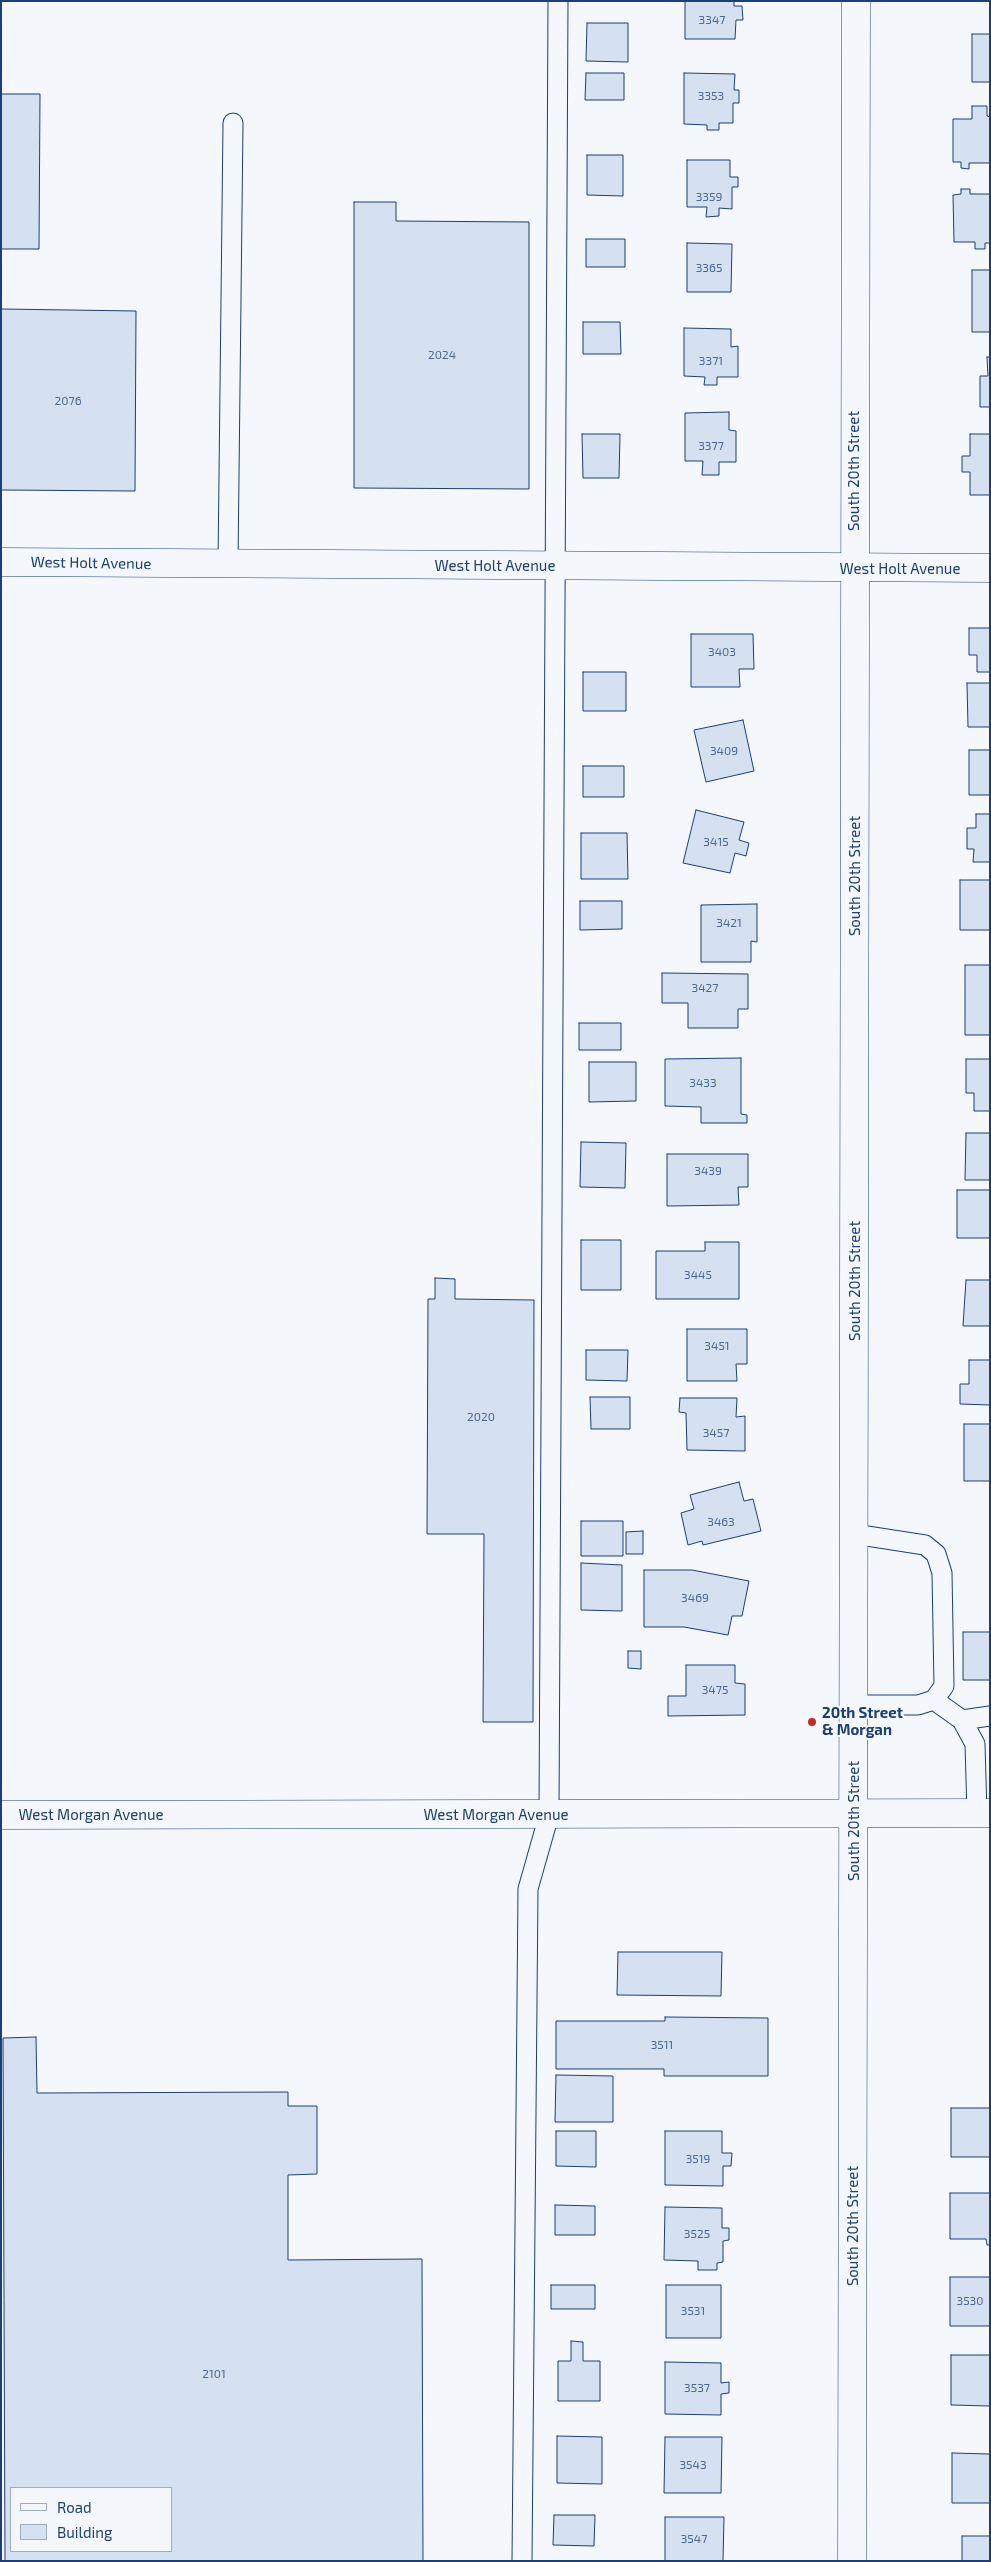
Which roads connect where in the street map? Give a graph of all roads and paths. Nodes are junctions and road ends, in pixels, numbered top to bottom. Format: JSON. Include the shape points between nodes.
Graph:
{"nodes":[{"id":1,"x":558,"y":1,"type":"edge"},
{"id":2,"x":856,"y":1,"type":"edge"},
{"id":3,"x":233,"y":124,"type":"dead end"},
{"id":4,"x":1,"y":562,"type":"edge"},
{"id":5,"x":228,"y":564,"type":"junction"},
{"id":6,"x":554,"y":566,"type":"junction"},
{"id":7,"x":990,"y":568,"type":"edge"},
{"id":8,"x":856,"y":569,"type":"junction"},
{"id":9,"x":854,"y":1534,"type":"junction"},
{"id":10,"x":934,"y":1700,"type":"junction"},
{"id":11,"x":854,"y":1705,"type":"junction"},
{"id":12,"x":990,"y":1716,"type":"edge"},
{"id":13,"x":962,"y":1720,"type":"junction"},
{"id":14,"x":854,"y":1814,"type":"junction"},
{"id":15,"x":983,"y":1814,"type":"edge"},
{"id":16,"x":1,"y":1815,"type":"edge"},
{"id":17,"x":550,"y":1815,"type":"junction"},
{"id":18,"x":522,"y":2561,"type":"edge"},
{"id":19,"x":852,"y":2561,"type":"edge"}],
"edges":[{"from":1,"to":6,"type":"lane"},
{"from":2,"to":8,"type":"street","name":"South 20th Street"},
{"from":3,"to":5,"type":"lane"},
{"from":4,"to":5,"type":"street","name":"West Holt Avenue"},
{"from":5,"to":6,"type":"street","name":"West Holt Avenue"},
{"from":6,"to":8,"type":"street","name":"West Holt Avenue"},
{"from":6,"to":17,"type":"lane"},
{"from":7,"to":8,"type":"street","name":"West Holt Avenue"},
{"from":8,"to":9,"type":"street","name":"South 20th Street"},
{"from":9,"to":10,"type":"lane","via":[[925,1545],[936,1554],[942,1573],[944,1686]]},
{"from":9,"to":11,"type":"street","name":"South 20th Street"},
{"from":10,"to":11,"type":"lane","via":[[918,1705]]},
{"from":10,"to":13,"type":"lane"},
{"from":11,"to":14,"type":"street","name":"South 20th Street"},
{"from":12,"to":13,"type":"lane"},
{"from":13,"to":15,"type":"lane","via":[[975,1744]]},
{"from":14,"to":15,"type":"street","name":"West Morgan Avenue"},
{"from":14,"to":17,"type":"street","name":"West Morgan Avenue"},
{"from":14,"to":19,"type":"street","name":"South 20th Street"},
{"from":16,"to":17,"type":"street","name":"West Morgan Avenue"},
{"from":17,"to":18,"type":"lane","via":[[528,1889]]}]}
